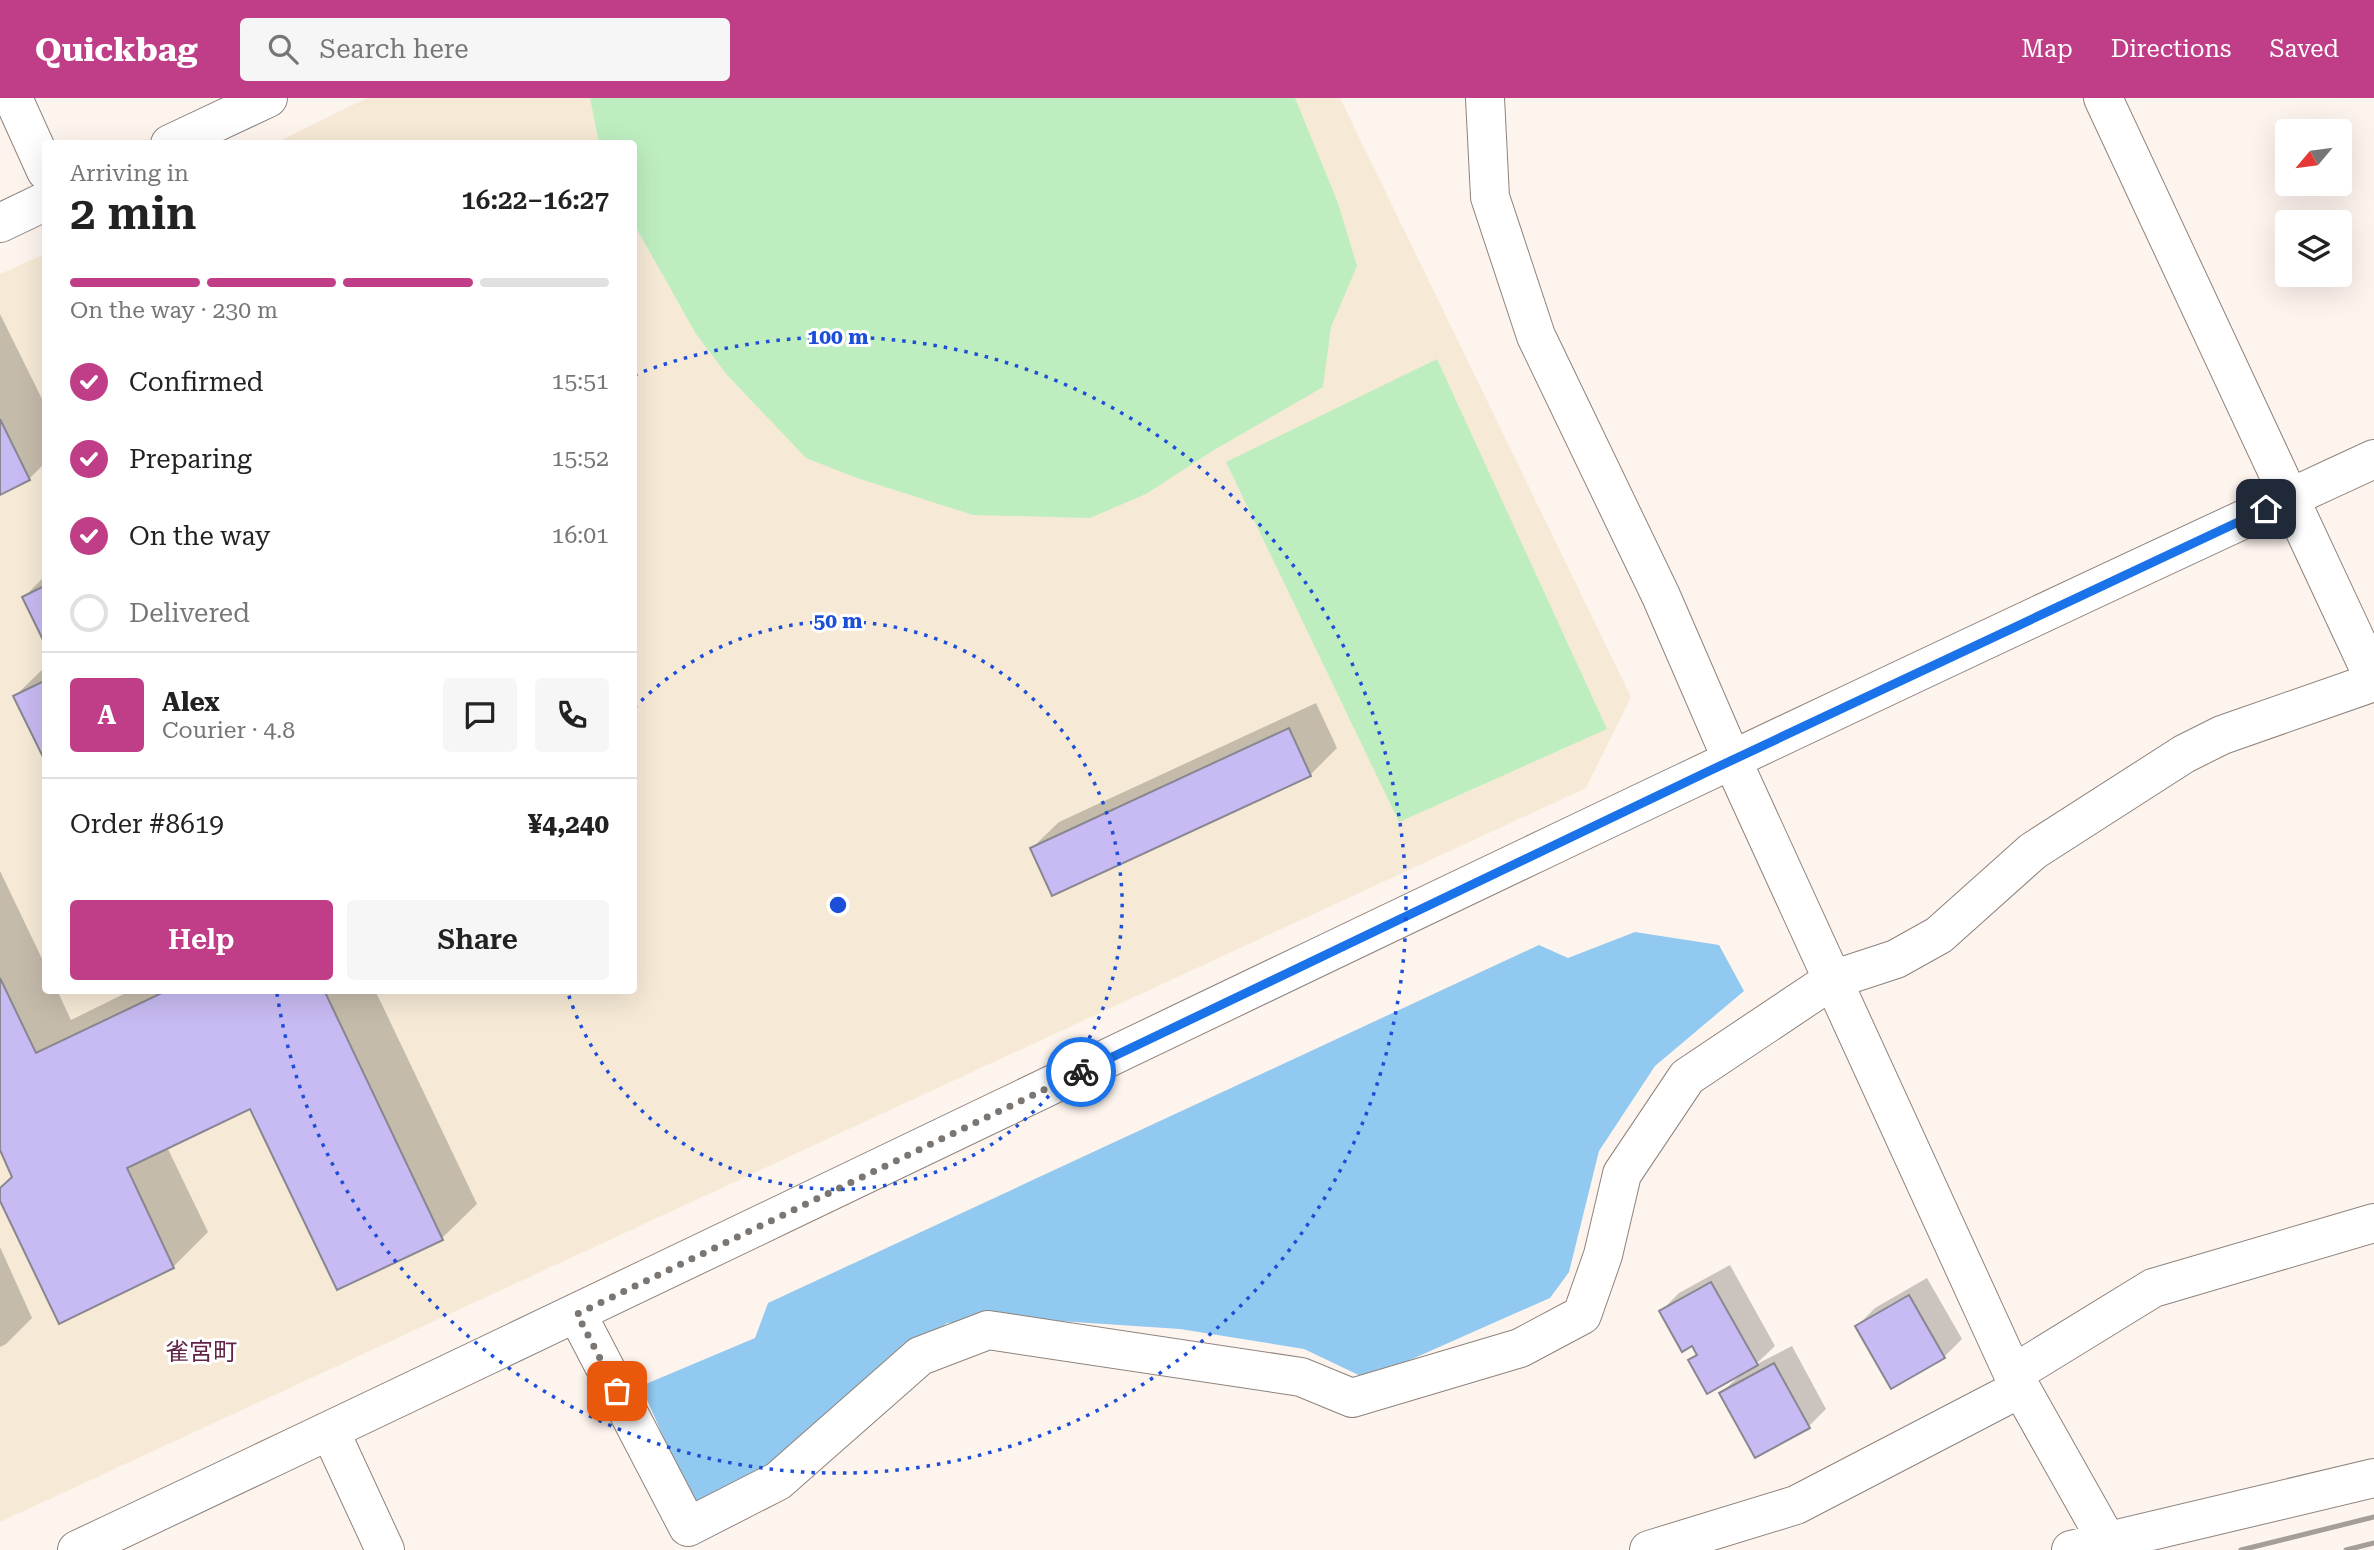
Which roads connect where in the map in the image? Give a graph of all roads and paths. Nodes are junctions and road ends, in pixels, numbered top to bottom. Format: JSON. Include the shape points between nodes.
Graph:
{"nodes":[{"id":1,"x":13,"y":98,"type":"edge"},
{"id":2,"x":268,"y":98,"type":"edge"},
{"id":3,"x":1485,"y":98,"type":"edge"},
{"id":4,"x":2103,"y":98,"type":"edge"},
{"id":5,"x":179,"y":140,"type":"edge"},
{"id":6,"x":42,"y":162,"type":"edge"},
{"id":7,"x":42,"y":203,"type":"edge"},
{"id":8,"x":0,"y":223,"type":"edge"},
{"id":9,"x":2374,"y":459,"type":"edge"},
{"id":10,"x":2290,"y":498,"type":"junction"},
{"id":11,"x":2374,"y":680,"type":"edge"},
{"id":12,"x":1732,"y":760,"type":"junction"},
{"id":13,"x":1832,"y":980,"type":"junction"},
{"id":14,"x":2374,"y":1223,"type":"edge"},
{"id":15,"x":577,"y":1314,"type":"junction"},
{"id":16,"x":2017,"y":1381,"type":"junction"},
{"id":17,"x":330,"y":1431,"type":"junction"},
{"id":18,"x":2374,"y":1478,"type":"edge"},
{"id":19,"x":692,"y":1539,"type":"edge"},
{"id":20,"x":2097,"y":1547,"type":"edge"},
{"id":21,"x":76,"y":1550,"type":"edge"},
{"id":22,"x":385,"y":1550,"type":"edge"},
{"id":23,"x":1649,"y":1550,"type":"edge"}],
"edges":[{"from":1,"to":6,"type":"street"},
{"from":2,"to":5,"type":"street"},
{"from":3,"to":12,"type":"street","via":[[1490,197],[1527,312],[1661,596]]},
{"from":4,"to":10,"type":"street"},
{"from":7,"to":8,"type":"street"},
{"from":9,"to":10,"type":"street"},
{"from":10,"to":11,"type":"street"},
{"from":10,"to":12,"type":"street"},
{"from":11,"to":13,"type":"street","via":[[2222,735],[2184,754],[2033,851],[1939,935],[1896,959]]},
{"from":12,"to":13,"type":"street"},
{"from":12,"to":15,"type":"street"},
{"from":13,"to":16,"type":"street"},
{"from":13,"to":19,"type":"street","via":[[1687,1077],[1622,1174],[1603,1255],[1582,1315],[1520,1348],[1352,1398],[1301,1377],[988,1330],[920,1356],[778,1481]]},
{"from":14,"to":16,"type":"street","via":[[2152,1288]]},
{"from":15,"to":17,"type":"street"},
{"from":15,"to":19,"type":"street"},
{"from":16,"to":20,"type":"street"},
{"from":16,"to":23,"type":"street","via":[[1796,1505]]},
{"from":17,"to":21,"type":"street"},
{"from":17,"to":22,"type":"street"},
{"from":18,"to":20,"type":"street"}]}
